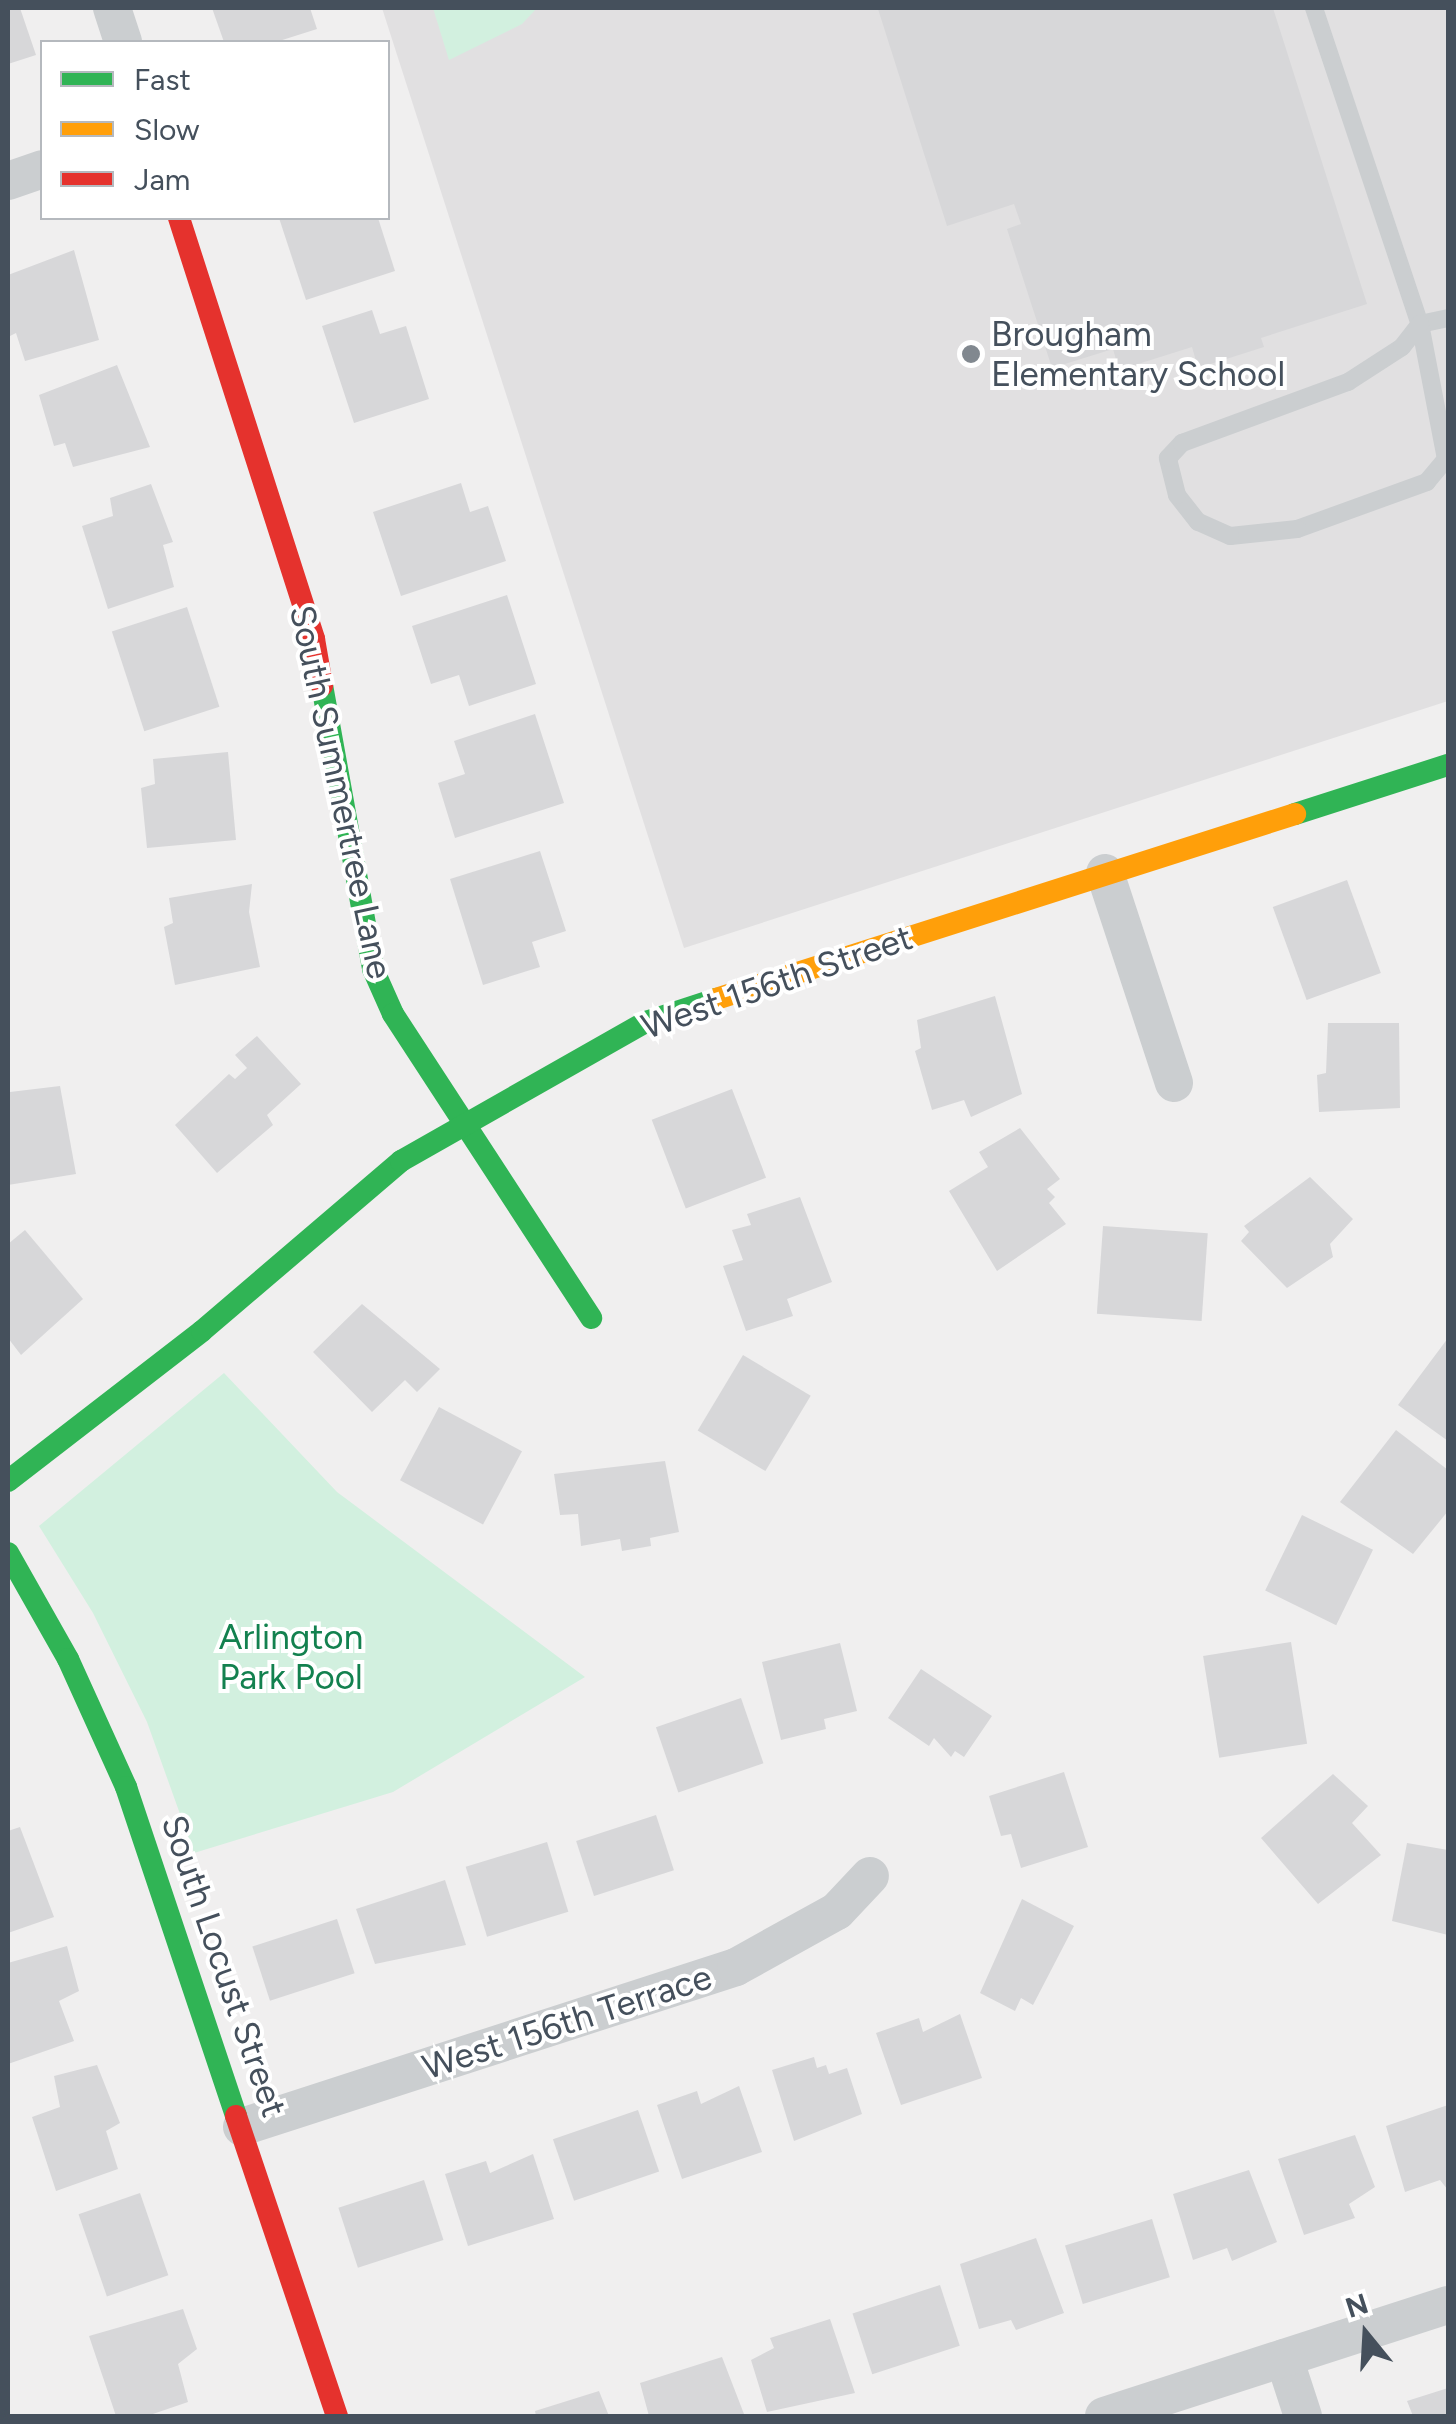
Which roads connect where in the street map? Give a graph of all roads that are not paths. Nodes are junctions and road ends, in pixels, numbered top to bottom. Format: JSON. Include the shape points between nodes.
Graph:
{"nodes":[{"id":1,"x":112,"y":8,"type":"edge"},
{"id":2,"x":1314,"y":8,"type":"edge"},
{"id":3,"x":122,"y":40,"type":"edge"},
{"id":4,"x":40,"y":171,"type":"edge"},
{"id":5,"x":8,"y":181,"type":"edge"},
{"id":6,"x":180,"y":220,"type":"edge"},
{"id":7,"x":1448,"y":318,"type":"edge"},
{"id":8,"x":1420,"y":324,"type":"junction"},
{"id":9,"x":1448,"y":765,"type":"edge"},
{"id":10,"x":1105,"y":872,"type":"junction"},
{"id":11,"x":1174,"y":1083,"type":"dead end"},
{"id":12,"x":462,"y":1123,"type":"junction"},
{"id":13,"x":591,"y":1318,"type":"dead end"},
{"id":14,"x":8,"y":1482,"type":"edge"},
{"id":15,"x":8,"y":1553,"type":"edge"},
{"id":16,"x":870,"y":1876,"type":"dead end"},
{"id":17,"x":242,"y":2127,"type":"junction"},
{"id":18,"x":1448,"y":2305,"type":"edge"},
{"id":19,"x":1284,"y":2358,"type":"junction"},
{"id":20,"x":338,"y":2416,"type":"edge"},
{"id":21,"x":1104,"y":2416,"type":"edge"},
{"id":22,"x":1303,"y":2416,"type":"edge"}],
"edges":[{"from":1,"to":3,"type":"street"},
{"from":2,"to":8,"type":"lane"},
{"from":4,"to":5,"type":"street"},
{"from":6,"to":12,"type":"street","name":"South Summertree Lane","via":[[314,640],[374,969],[393,1014]]},
{"from":7,"to":8,"type":"lane"},
{"from":8,"to":8,"type":"lane","via":[[1402,346],[1348,382],[1182,443],[1168,458],[1177,495],[1198,522],[1230,536],[1297,529],[1427,482],[1446,459]]},
{"from":9,"to":10,"type":"street","name":"West 156th Street"},
{"from":10,"to":11,"type":"street"},
{"from":10,"to":12,"type":"street","name":"West 156th Street","via":[[646,1022]]},
{"from":12,"to":13,"type":"street"},
{"from":12,"to":14,"type":"street","name":"West 156th Street","via":[[400,1160],[189,1342]]},
{"from":15,"to":17,"type":"street","name":"South Locust Street","via":[[68,1660],[126,1787]]},
{"from":16,"to":17,"type":"street","name":"West 156th Terrace","via":[[837,1911],[736,1967]]},
{"from":17,"to":20,"type":"street","name":"South Locust Street"},
{"from":18,"to":19,"type":"street"},
{"from":19,"to":21,"type":"street"},
{"from":19,"to":22,"type":"street"}]}
